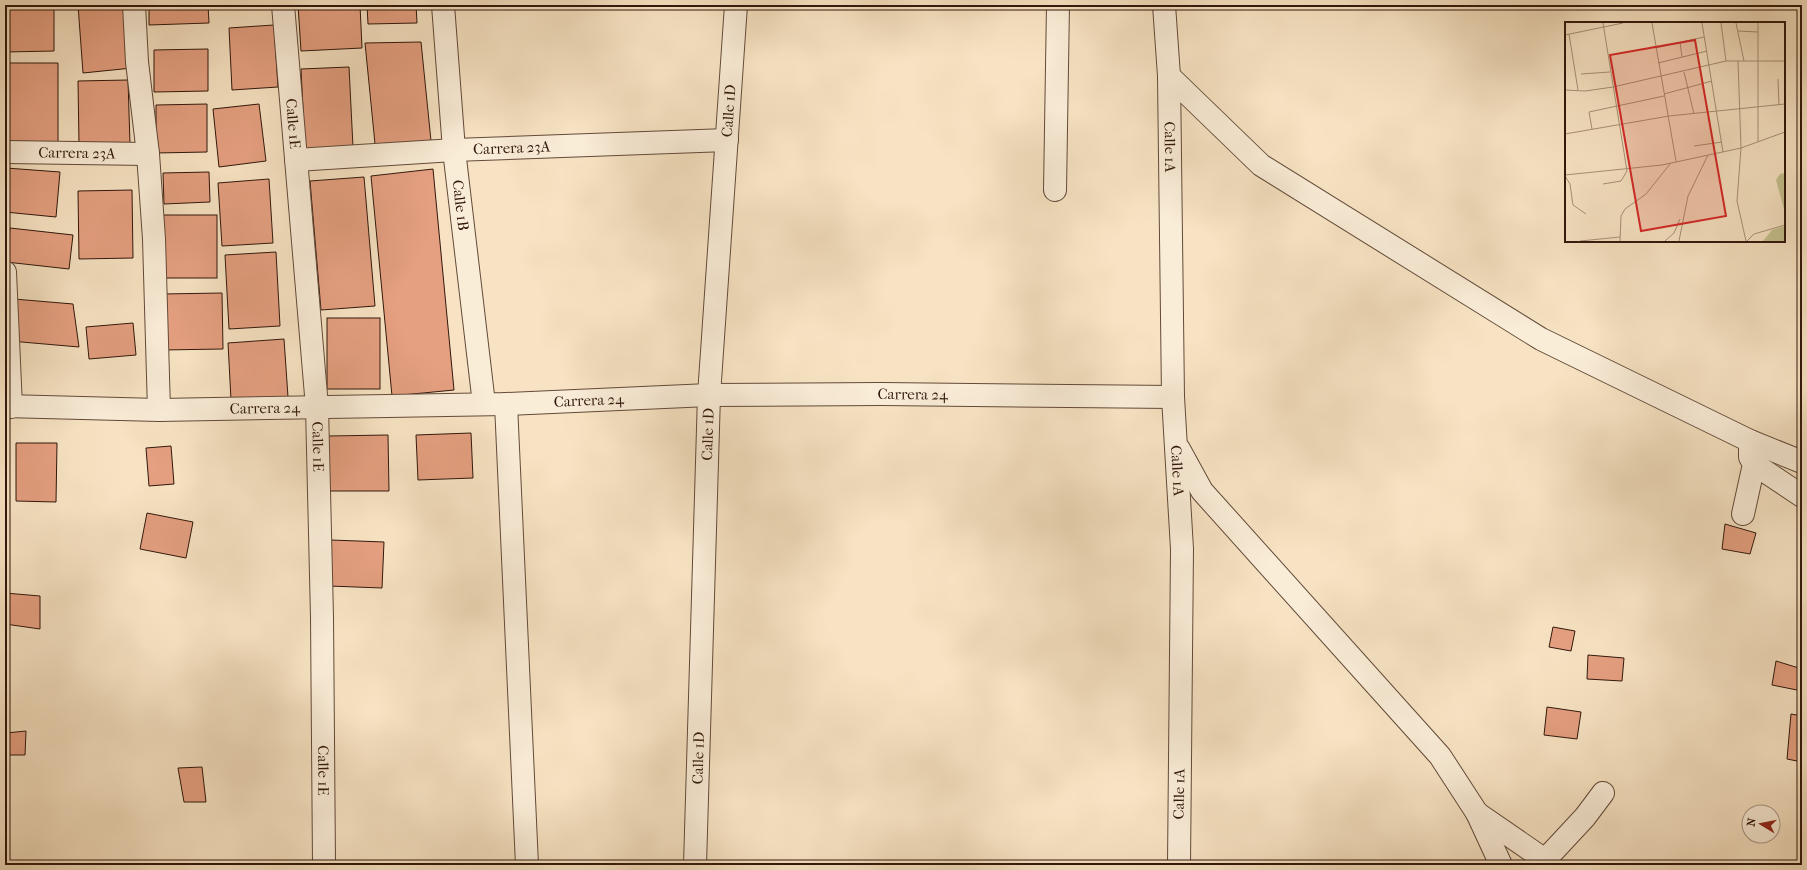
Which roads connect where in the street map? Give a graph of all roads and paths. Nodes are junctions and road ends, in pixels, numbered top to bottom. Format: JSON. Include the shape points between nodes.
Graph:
{"nodes":[{"id":1,"x":134,"y":5,"type":"edge"},
{"id":2,"x":283,"y":5,"type":"edge"},
{"id":3,"x":443,"y":5,"type":"edge"},
{"id":4,"x":736,"y":5,"type":"edge"},
{"id":5,"x":1058,"y":5,"type":"edge"},
{"id":6,"x":1164,"y":5,"type":"edge"},
{"id":7,"x":1169,"y":76,"type":"junction"},
{"id":8,"x":727,"y":140,"type":"junction"},
{"id":9,"x":454,"y":150,"type":"junction"},
{"id":10,"x":5,"y":152,"type":"edge"},
{"id":11,"x":148,"y":154,"type":"junction"},
{"id":12,"x":296,"y":160,"type":"junction"},
{"id":13,"x":1055,"y":190,"type":"dead end"},
{"id":14,"x":5,"y":272,"type":"edge"},
{"id":15,"x":709,"y":395,"type":"junction"},
{"id":16,"x":1173,"y":397,"type":"junction"},
{"id":17,"x":484,"y":404,"type":"junction"},
{"id":18,"x":506,"y":404,"type":"junction"},
{"id":19,"x":8,"y":406,"type":"edge"},
{"id":20,"x":317,"y":407,"type":"junction"},
{"id":21,"x":159,"y":410,"type":"junction"},
{"id":22,"x":1750,"y":441,"type":"junction"},
{"id":23,"x":1176,"y":443,"type":"junction"},
{"id":24,"x":1802,"y":462,"type":"edge"},
{"id":25,"x":1754,"y":464,"type":"junction"},
{"id":26,"x":1802,"y":496,"type":"edge"},
{"id":27,"x":1743,"y":514,"type":"dead end"},
{"id":28,"x":1603,"y":793,"type":"dead end"},
{"id":29,"x":1477,"y":813,"type":"junction"},
{"id":30,"x":1547,"y":862,"type":"edge"},
{"id":31,"x":324,"y":865,"type":"edge"},
{"id":32,"x":527,"y":865,"type":"edge"},
{"id":33,"x":695,"y":865,"type":"edge"},
{"id":34,"x":1179,"y":865,"type":"edge"},
{"id":35,"x":1501,"y":865,"type":"edge"}],
"edges":[{"from":1,"to":11,"type":"street","via":[[137,62]]},
{"from":2,"to":12,"type":"street","name":"Calle 1E"},
{"from":3,"to":9,"type":"street","name":"Calle 1B"},
{"from":4,"to":8,"type":"street","name":"Calle 1D"},
{"from":5,"to":13,"type":"street"},
{"from":6,"to":7,"type":"street","name":"Calle 1A"},
{"from":7,"to":16,"type":"street","name":"Calle 1A"},
{"from":7,"to":22,"type":"street","via":[[1261,165],[1541,339]]},
{"from":8,"to":9,"type":"street","name":"Carrera 23A"},
{"from":8,"to":15,"type":"street","name":"Calle 1D"},
{"from":9,"to":12,"type":"street","name":"Carrera 23A"},
{"from":9,"to":17,"type":"street","name":"Calle 1B"},
{"from":10,"to":11,"type":"street","name":"Carrera 23A"},
{"from":11,"to":21,"type":"street","via":[[154,239]]},
{"from":12,"to":20,"type":"street","name":"Calle 1E"},
{"from":14,"to":19,"type":"street"},
{"from":15,"to":16,"type":"street","name":"Carrera 24"},
{"from":15,"to":18,"type":"street","name":"Carrera 24"},
{"from":15,"to":33,"type":"street","name":"Calle 1D"},
{"from":16,"to":23,"type":"street","name":"Calle 1A"},
{"from":17,"to":18,"type":"street","name":"Carrera 24"},
{"from":17,"to":20,"type":"street","name":"Carrera 24"},
{"from":18,"to":32,"type":"street"},
{"from":19,"to":21,"type":"street","name":"Carrera 24"},
{"from":20,"to":21,"type":"street","name":"Carrera 24"},
{"from":20,"to":31,"type":"street","name":"Calle 1E"},
{"from":22,"to":24,"type":"street"},
{"from":22,"to":25,"type":"street","via":[[1750,457]]},
{"from":23,"to":29,"type":"street","via":[[1202,491],[1440,756]]},
{"from":23,"to":34,"type":"street","name":"Calle 1A","via":[[1182,549]]},
{"from":25,"to":26,"type":"street"},
{"from":25,"to":27,"type":"street"},
{"from":28,"to":30,"type":"street"},
{"from":29,"to":30,"type":"street"},
{"from":29,"to":35,"type":"street"}]}
